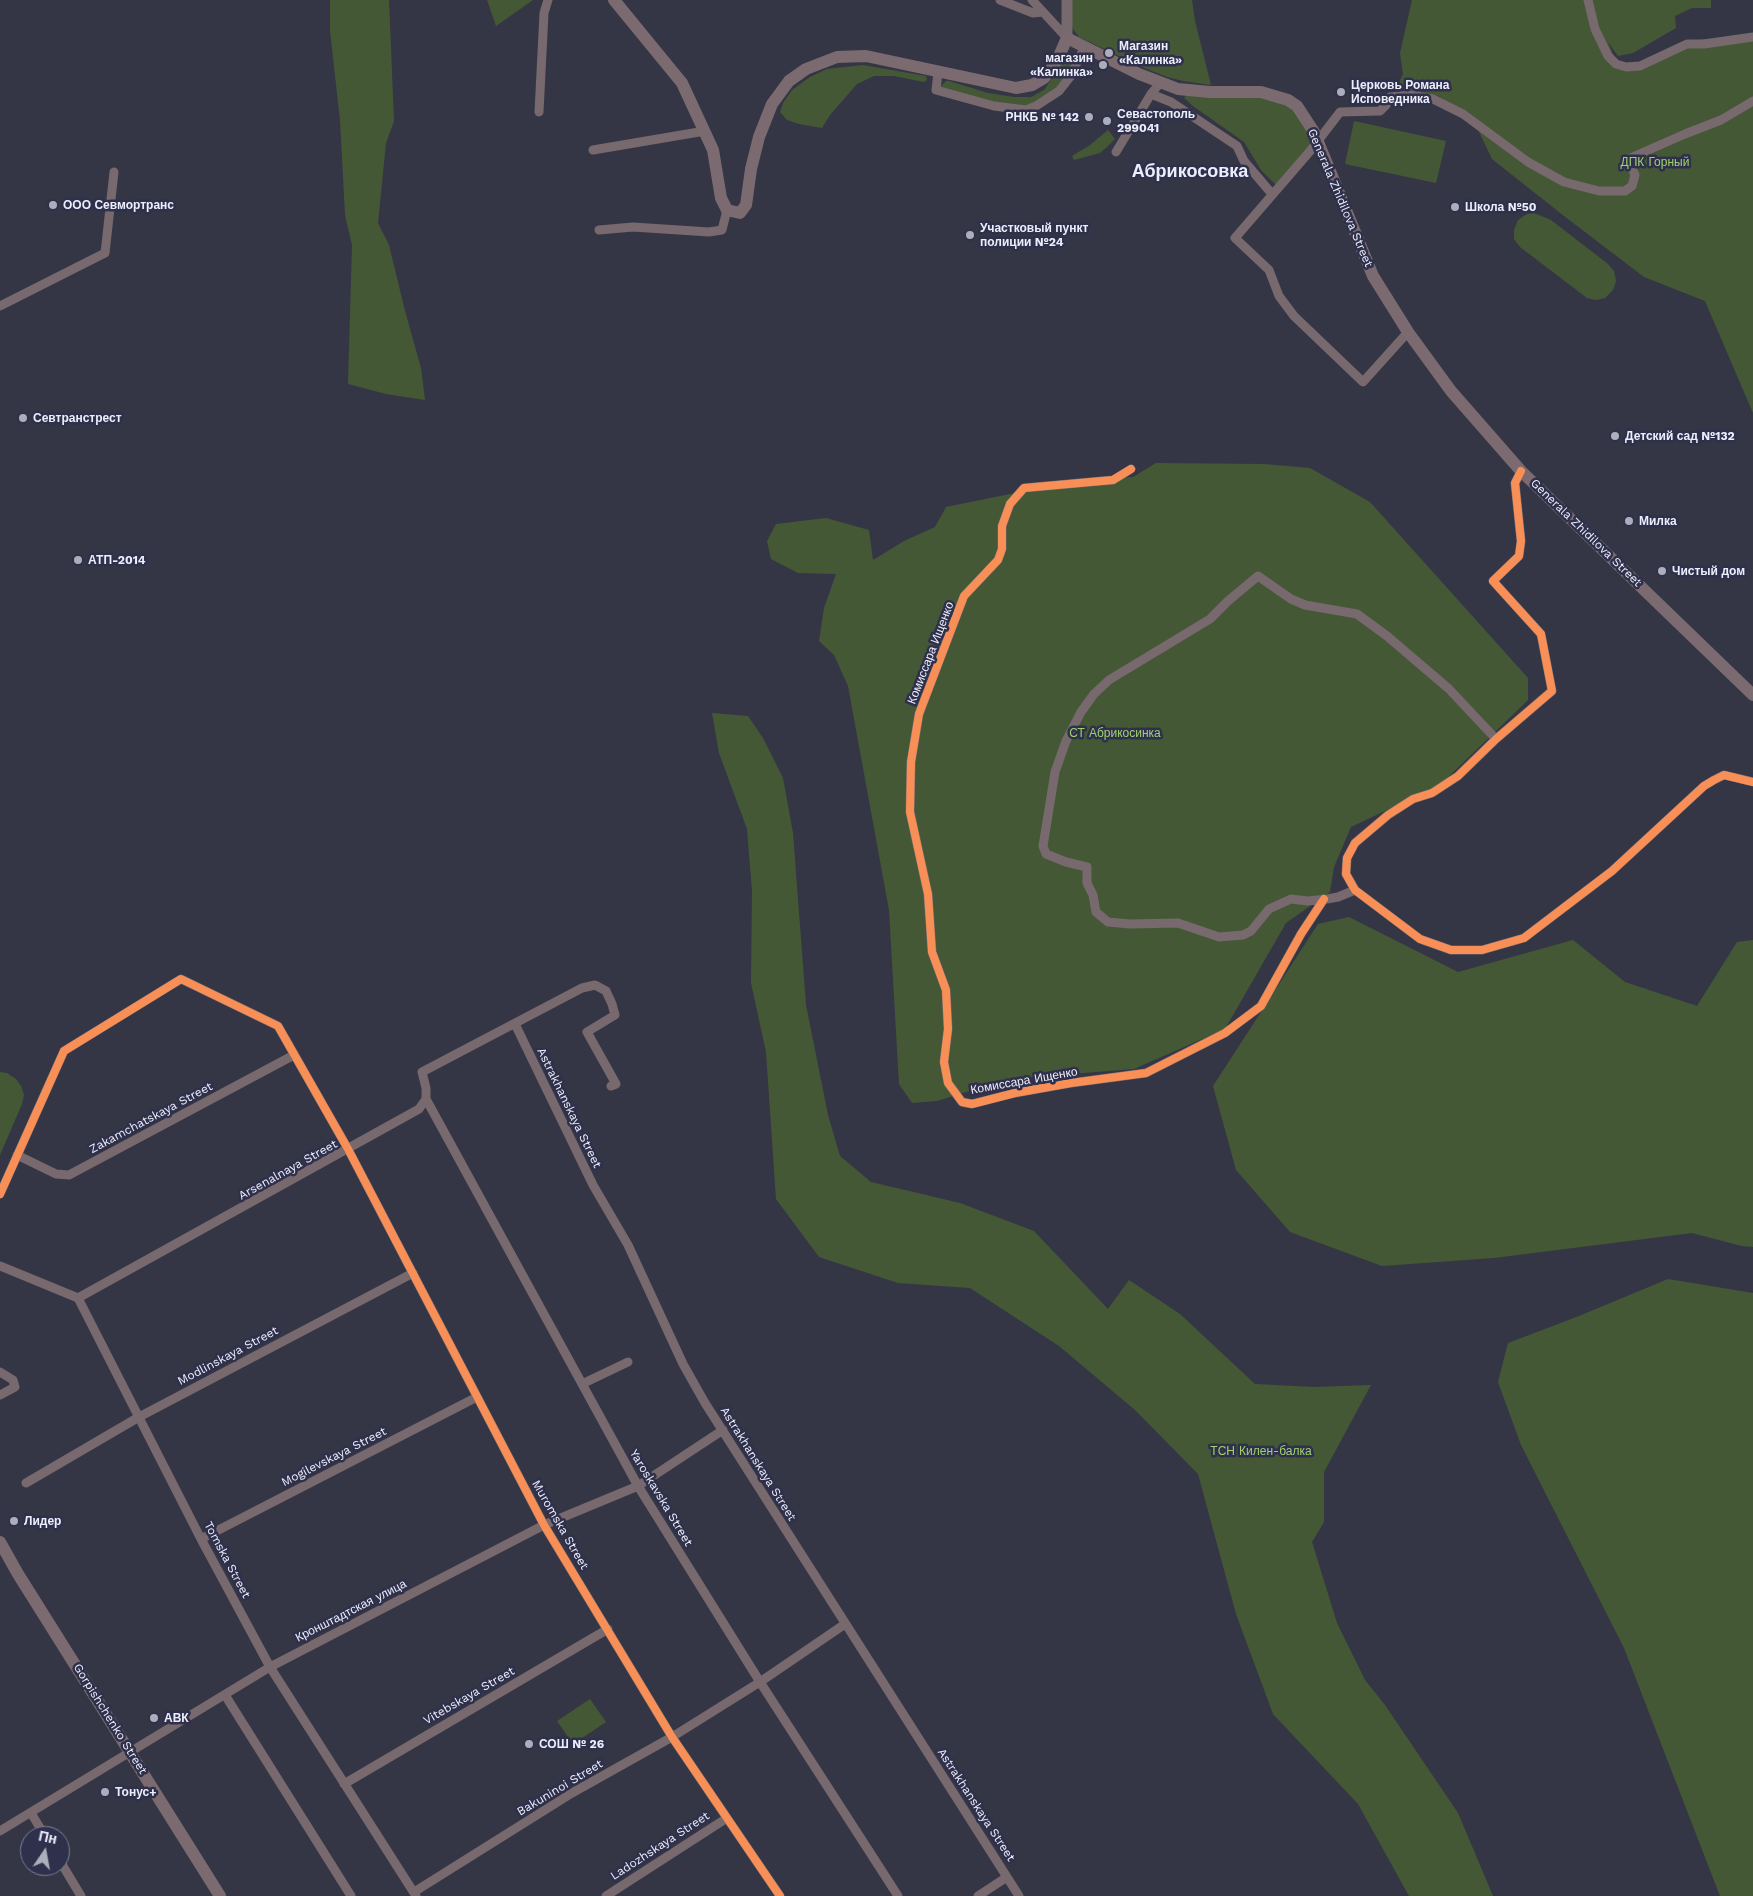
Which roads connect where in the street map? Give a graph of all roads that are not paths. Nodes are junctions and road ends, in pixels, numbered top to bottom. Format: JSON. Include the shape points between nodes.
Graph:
{"nodes":[{"id":1,"x":548,"y":0,"type":"edge"},
{"id":2,"x":614,"y":0,"type":"edge"},
{"id":3,"x":1000,"y":0,"type":"edge"},
{"id":4,"x":1032,"y":0,"type":"edge"},
{"id":5,"x":1067,"y":0,"type":"edge"},
{"id":6,"x":1588,"y":0,"type":"edge"},
{"id":7,"x":1042,"y":12,"type":"junction"},
{"id":8,"x":1753,"y":37,"type":"edge"},
{"id":9,"x":1067,"y":38,"type":"junction"},
{"id":10,"x":1084,"y":48,"type":"junction"},
{"id":11,"x":938,"y":72,"type":"junction"},
{"id":12,"x":1160,"y":83,"type":"junction"},
{"id":13,"x":1151,"y":94,"type":"junction"},
{"id":14,"x":1753,"y":101,"type":"edge"},
{"id":15,"x":539,"y":112,"type":"dead end"},
{"id":16,"x":706,"y":131,"type":"junction"},
{"id":17,"x":1318,"y":140,"type":"junction"},
{"id":18,"x":593,"y":150,"type":"dead end"},
{"id":19,"x":1116,"y":152,"type":"dead end"},
{"id":20,"x":114,"y":172,"type":"dead end"},
{"id":21,"x":1272,"y":194,"type":"junction"},
{"id":22,"x":734,"y":212,"type":"junction"},
{"id":23,"x":599,"y":230,"type":"dead end"},
{"id":24,"x":0,"y":306,"type":"edge"},
{"id":25,"x":1408,"y":332,"type":"junction"},
{"id":26,"x":1131,"y":468,"type":"dead end"},
{"id":27,"x":1521,"y":471,"type":"junction"},
{"id":28,"x":1753,"y":695,"type":"edge"},
{"id":29,"x":1496,"y":739,"type":"junction"},
{"id":30,"x":1753,"y":782,"type":"edge"},
{"id":31,"x":1355,"y":890,"type":"junction"},
{"id":32,"x":1324,"y":899,"type":"junction"},
{"id":33,"x":515,"y":1024,"type":"junction"},
{"id":34,"x":294,"y":1054,"type":"junction"},
{"id":35,"x":611,"y":1086,"type":"dead end"},
{"id":36,"x":426,"y":1098,"type":"junction"},
{"id":37,"x":348,"y":1149,"type":"junction"},
{"id":38,"x":17,"y":1155,"type":"junction"},
{"id":39,"x":0,"y":1194,"type":"edge"},
{"id":40,"x":0,"y":1266,"type":"edge"},
{"id":41,"x":413,"y":1273,"type":"junction"},
{"id":42,"x":78,"y":1298,"type":"junction"},
{"id":43,"x":628,"y":1362,"type":"dead end"},
{"id":44,"x":0,"y":1372,"type":"edge"},
{"id":45,"x":582,"y":1384,"type":"junction"},
{"id":46,"x":0,"y":1395,"type":"edge"},
{"id":47,"x":477,"y":1398,"type":"junction"},
{"id":48,"x":139,"y":1417,"type":"junction"},
{"id":49,"x":723,"y":1430,"type":"junction"},
{"id":50,"x":26,"y":1483,"type":"dead end"},
{"id":51,"x":638,"y":1486,"type":"junction"},
{"id":52,"x":544,"y":1525,"type":"junction"},
{"id":53,"x":201,"y":1540,"type":"junction"},
{"id":54,"x":0,"y":1542,"type":"edge"},
{"id":55,"x":845,"y":1624,"type":"junction"},
{"id":56,"x":608,"y":1629,"type":"junction"},
{"id":57,"x":270,"y":1667,"type":"junction"},
{"id":58,"x":760,"y":1682,"type":"junction"},
{"id":59,"x":224,"y":1695,"type":"junction"},
{"id":60,"x":672,"y":1737,"type":"junction"},
{"id":61,"x":130,"y":1752,"type":"junction"},
{"id":62,"x":344,"y":1784,"type":"junction"},
{"id":63,"x":31,"y":1813,"type":"junction"},
{"id":64,"x":727,"y":1818,"type":"junction"},
{"id":65,"x":39,"y":1826,"type":"edge"},
{"id":66,"x":0,"y":1831,"type":"edge"},
{"id":67,"x":69,"y":1876,"type":"edge"},
{"id":68,"x":1007,"y":1877,"type":"junction"},
{"id":69,"x":415,"y":1894,"type":"edge"},
{"id":70,"x":81,"y":1896,"type":"edge"},
{"id":71,"x":220,"y":1896,"type":"edge"},
{"id":72,"x":350,"y":1896,"type":"edge"},
{"id":73,"x":606,"y":1896,"type":"edge"},
{"id":74,"x":780,"y":1896,"type":"edge"},
{"id":75,"x":898,"y":1896,"type":"edge"},
{"id":76,"x":978,"y":1896,"type":"edge"},
{"id":77,"x":1019,"y":1896,"type":"edge"}],
"edges":[{"from":1,"to":15,"type":"street","via":[[544,13]]},
{"from":2,"to":16,"type":"main road","via":[[682,83]]},
{"from":3,"to":7,"type":"street","via":[[1034,13]]},
{"from":4,"to":7,"type":"street"},
{"from":5,"to":9,"type":"street"},
{"from":6,"to":8,"type":"street","via":[[1595,29],[1608,56],[1616,64],[1626,67],[1640,66],[1687,44]]},
{"from":7,"to":9,"type":"street"},
{"from":9,"to":10,"type":"main road","name":"Generala Zhidilova Street"},
{"from":9,"to":11,"type":"main road","via":[[1057,61],[1044,78],[1032,85],[1016,88]]},
{"from":10,"to":11,"type":"street","via":[[1070,77],[1058,91],[1026,110],[994,106],[936,90]]},
{"from":10,"to":12,"type":"main road","name":"Generala Zhidilova Street"},
{"from":11,"to":22,"type":"main road","via":[[866,56],[837,57],[806,69],[789,81],[772,104],[759,137],[746,205]]},
{"from":12,"to":13,"type":"street"},
{"from":12,"to":17,"type":"main road","name":"Generala Zhidilova Street","via":[[1194,91],[1261,92],[1280,96],[1297,106]]},
{"from":13,"to":19,"type":"street"},
{"from":13,"to":21,"type":"street","via":[[1171,102],[1237,146],[1244,161]]},
{"from":14,"to":17,"type":"street","via":[[1721,120],[1628,159],[1635,175],[1632,186],[1625,191],[1598,191],[1564,182],[1528,162],[1463,114],[1421,96],[1390,97],[1380,111],[1340,112]]},
{"from":16,"to":18,"type":"street"},
{"from":16,"to":22,"type":"main road","via":[[713,150],[721,198]]},
{"from":17,"to":21,"type":"street"},
{"from":17,"to":25,"type":"main road","name":"Generala Zhidilova Street","via":[[1360,249]]},
{"from":20,"to":24,"type":"street","via":[[106,253]]},
{"from":21,"to":25,"type":"street","via":[[1236,238],[1269,270],[1279,296],[1294,316],[1363,382]]},
{"from":22,"to":23,"type":"street","via":[[722,230],[709,232],[633,227]]},
{"from":25,"to":27,"type":"main road","name":"Generala Zhidilova Street","via":[[1451,391]]},
{"from":26,"to":32,"type":"street","name":"Комиссара Ищенко","via":[[1113,480],[1024,488],[1010,504],[1002,526],[1002,549],[998,560],[964,596],[920,714],[911,762],[910,812],[928,894],[932,952],[946,990],[948,1029],[944,1062],[948,1083],[962,1102],[972,1104],[1062,1084],[1146,1073],[1225,1033],[1261,1006]]},
{"from":27,"to":28,"type":"main road","name":"Generala Zhidilova Street"},
{"from":27,"to":29,"type":"street","via":[[1515,483],[1521,540],[1519,556],[1493,581],[1541,634],[1552,691]]},
{"from":29,"to":31,"type":"street","via":[[1458,776],[1388,815],[1355,843],[1347,858],[1346,874]]},
{"from":29,"to":32,"type":"street","via":[[1449,689],[1357,614],[1305,605],[1258,576],[1210,619],[1109,680],[1094,694],[1080,712],[1055,772],[1043,846],[1046,854],[1087,867],[1087,883],[1101,918],[1123,923],[1178,923],[1219,937],[1243,935],[1251,931],[1269,909],[1291,899]]},
{"from":30,"to":31,"type":"street","via":[[1724,775],[1704,786],[1612,871],[1524,938],[1482,950],[1451,950],[1420,939]]},
{"from":31,"to":32,"type":"street"},
{"from":33,"to":35,"type":"street","via":[[582,988],[595,985],[606,991],[615,1015],[587,1032],[616,1084]]},
{"from":33,"to":36,"type":"street","via":[[422,1072]]},
{"from":33,"to":49,"type":"street","name":"Astrakhanskaya Street","via":[[593,1185],[628,1246],[683,1364]]},
{"from":34,"to":37,"type":"street","name":"Muromska Street"},
{"from":34,"to":38,"type":"street","name":"Zakamchatskaya Street","via":[[69,1175],[56,1174]]},
{"from":34,"to":38,"type":"street","name":"Muromska Street","via":[[278,1026],[180,978],[64,1051]]},
{"from":36,"to":37,"type":"street","name":"Arsenalnaya Street","via":[[420,1109]]},
{"from":36,"to":45,"type":"street","name":"Yaroskavska Street"},
{"from":37,"to":41,"type":"street","name":"Muromska Street"},
{"from":37,"to":42,"type":"street","name":"Arsenalnaya Street"},
{"from":38,"to":39,"type":"street"},
{"from":40,"to":42,"type":"street"},
{"from":41,"to":47,"type":"street","name":"Muromska Street"},
{"from":41,"to":48,"type":"street","name":"Modlinskaya Street"},
{"from":42,"to":48,"type":"street","name":"Tomska Street"},
{"from":43,"to":45,"type":"street"},
{"from":44,"to":46,"type":"street","via":[[13,1380],[15,1387]]},
{"from":45,"to":51,"type":"street","name":"Yaroskavska Street"},
{"from":47,"to":52,"type":"street","name":"Muromska Street"},
{"from":47,"to":53,"type":"street","name":"Mogilevskaya Street"},
{"from":48,"to":50,"type":"street","name":"Modlinskaya Street"},
{"from":48,"to":53,"type":"street","name":"Tomska Street"},
{"from":49,"to":51,"type":"street","name":"Кронштадтская улица"},
{"from":49,"to":55,"type":"street","name":"Astrakhanskaya Street"},
{"from":51,"to":52,"type":"street","name":"Кронштадтская улица"},
{"from":51,"to":58,"type":"street","name":"Yaroskavska Street"},
{"from":52,"to":56,"type":"street","name":"Muromska Street"},
{"from":52,"to":57,"type":"street","name":"Кронштадтская улица"},
{"from":53,"to":57,"type":"street","name":"Tomska Street"},
{"from":54,"to":61,"type":"main road","name":"Gorpishchenko Street"},
{"from":55,"to":58,"type":"street","name":"Bakuninoi Street"},
{"from":55,"to":68,"type":"street","name":"Astrakhanskaya Street"},
{"from":56,"to":60,"type":"street","name":"Muromska Street"},
{"from":56,"to":62,"type":"street","name":"Vitebskaya Street"},
{"from":57,"to":59,"type":"street","name":"Кронштадтская улица"},
{"from":57,"to":62,"type":"street","name":"Tomska Street"},
{"from":58,"to":60,"type":"street","name":"Bakuninoi Street"},
{"from":58,"to":75,"type":"street","name":"Yaroskavska Street"},
{"from":59,"to":61,"type":"street","name":"Кронштадтская улица"},
{"from":59,"to":72,"type":"street"},
{"from":60,"to":64,"type":"street","name":"Muromska Street"},
{"from":60,"to":69,"type":"street","name":"Bakuninoi Street","via":[[572,1794]]},
{"from":61,"to":63,"type":"street","name":"Кронштадтская улица"},
{"from":61,"to":71,"type":"main road","name":"Gorpishchenko Street"},
{"from":62,"to":69,"type":"street","name":"Tomska Street"},
{"from":63,"to":65,"type":"street"},
{"from":63,"to":66,"type":"street","name":"Кронштадтская улица"},
{"from":64,"to":73,"type":"street","name":"Ladozhskaya Street"},
{"from":64,"to":74,"type":"street","name":"Muromska Street"},
{"from":67,"to":70,"type":"street"},
{"from":68,"to":76,"type":"street"},
{"from":68,"to":77,"type":"street","name":"Astrakhanskaya Street"}]}
